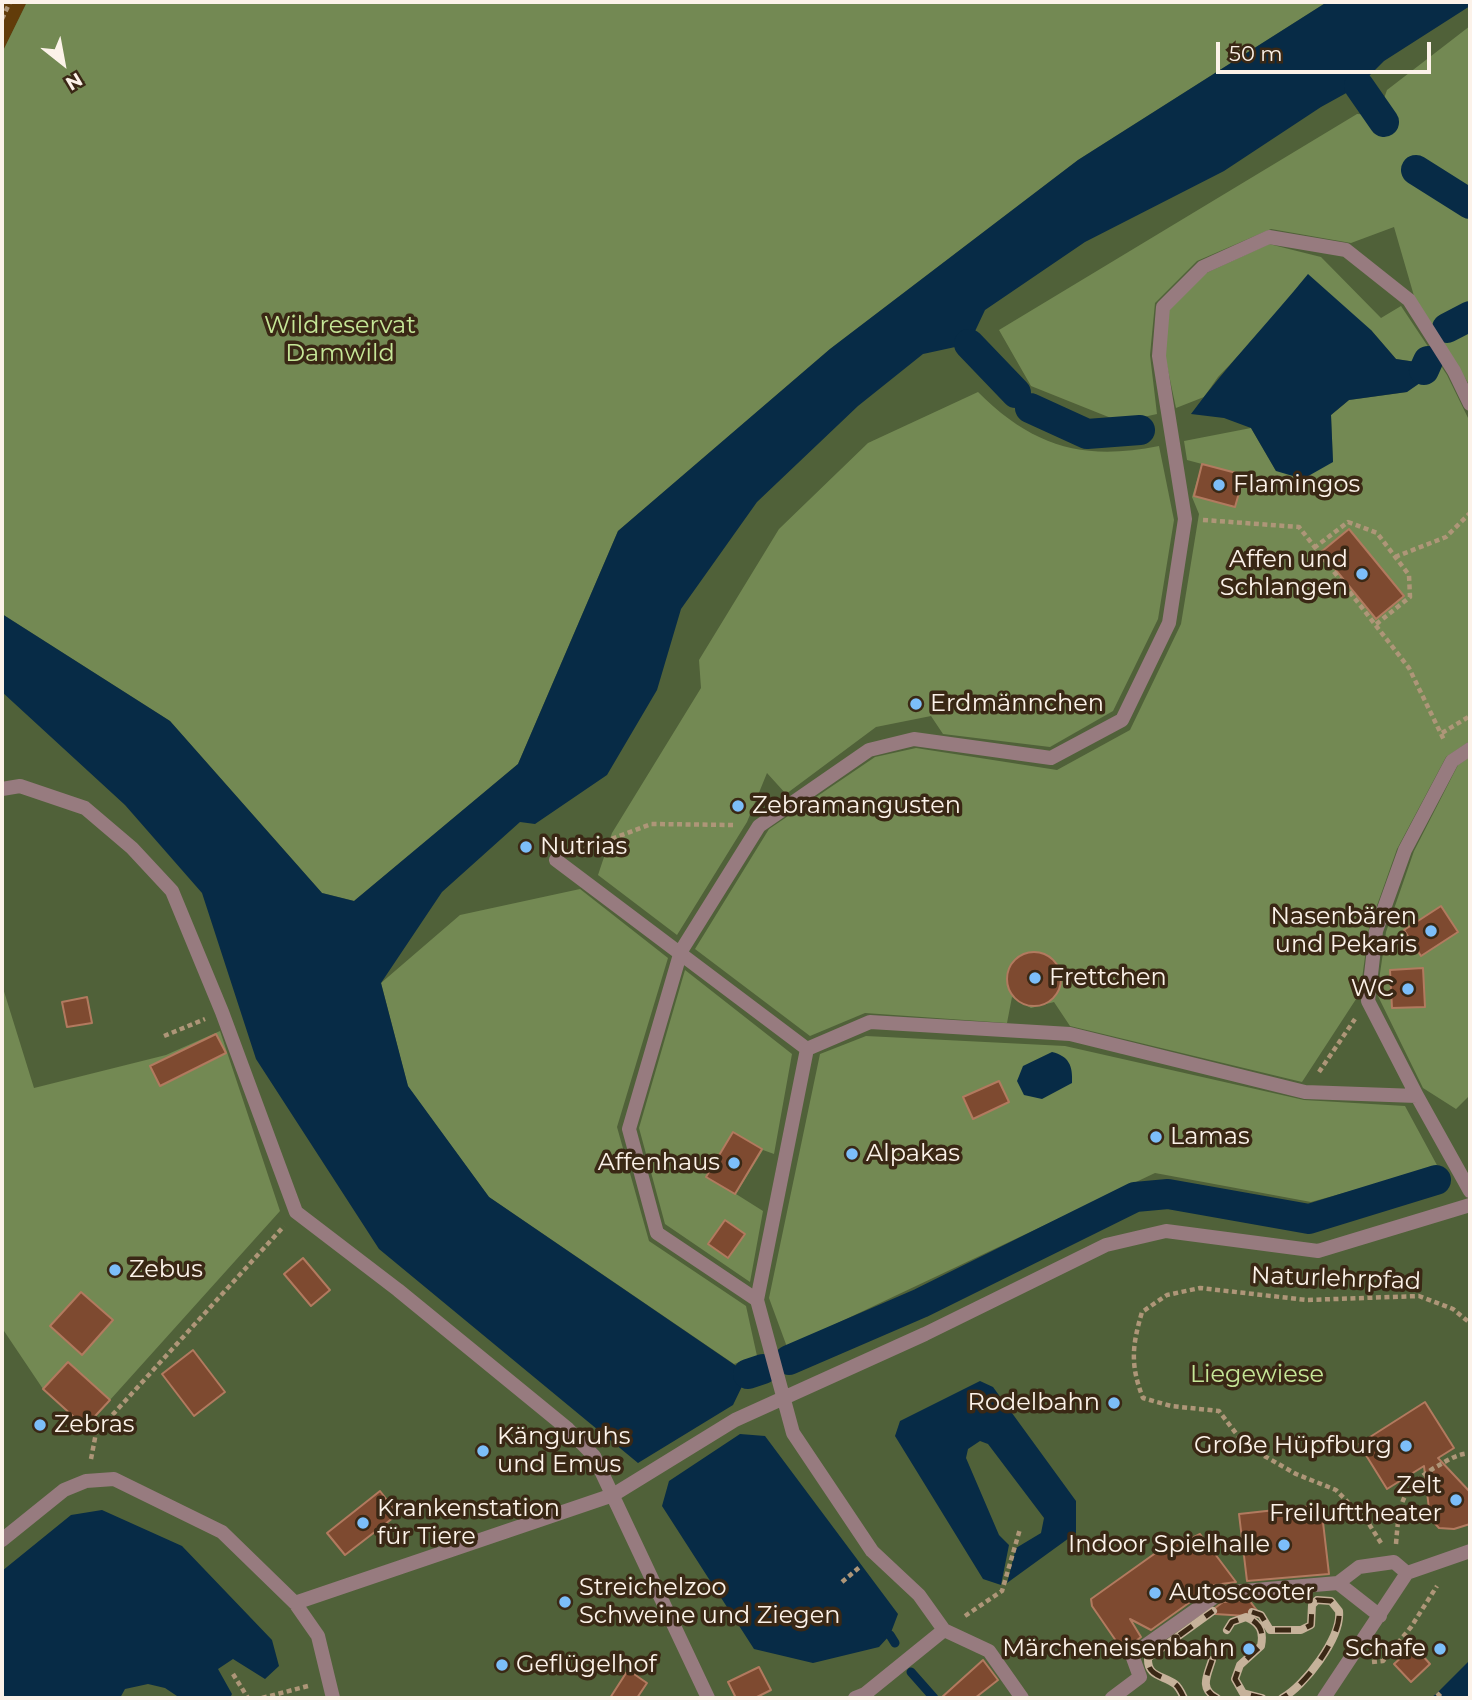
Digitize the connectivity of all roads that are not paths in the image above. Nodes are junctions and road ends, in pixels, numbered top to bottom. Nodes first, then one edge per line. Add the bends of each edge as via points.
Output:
1 (1470, 404) edge
2 (1470, 749) edge
3 (2, 789) edge
4 (556, 860) road end
5 (681, 951) junction
6 (807, 1049) junction
7 (1417, 1096) junction
8 (1470, 1191) edge
9 (1470, 1205) edge
10 (757, 1300) junction
11 (783, 1396) junction
12 (613, 1495) junction
13 (2, 1540) edge
14 (1470, 1551) edge
15 (1407, 1573) junction
16 (1338, 1583) junction
17 (295, 1603) junction
18 (1380, 1616) junction
19 (944, 1630) junction
20 (333, 1698) edge
21 (708, 1698) edge
22 (855, 1698) edge
23 (1022, 1698) edge
24 (1112, 1698) edge
25 (1324, 1698) edge

1 - 5 lane via 1409,300 1346,250 1269,237 1203,267 1163,307 1158,356 1185,519 1169,623 1122,720 1051,758 914,739 869,750 759,826
2 - 7 lane via 1452,761 1405,850 1376,932 1368,1001
3 - 12 lane via 20,786 85,808 132,848 172,891 296,1212 568,1429 594,1456
4 - 5 lane
5 - 6 lane
5 - 10 lane via 629,1129 657,1233
6 - 7 lane via 870,1021 1070,1034 1305,1091
6 - 10 lane
7 - 8 lane
9 - 11 lane via 1318,1251 1166,1231 1106,1245 925,1334
10 - 11 lane
11 - 12 lane
11 - 19 lane via 793,1433 872,1551 919,1595
12 - 17 lane
12 - 21 lane
13 - 17 lane via 64,1490 86,1481 114,1479 222,1532
14 - 15 lane
15 - 16 lane via 1394,1562 1359,1567
15 - 18 lane
16 - 18 lane
16 - 24 lane via 1220,1593 1132,1655 1140,1677
17 - 20 lane via 318,1636
18 - 25 lane
19 - 22 lane
19 - 23 lane via 989,1651

